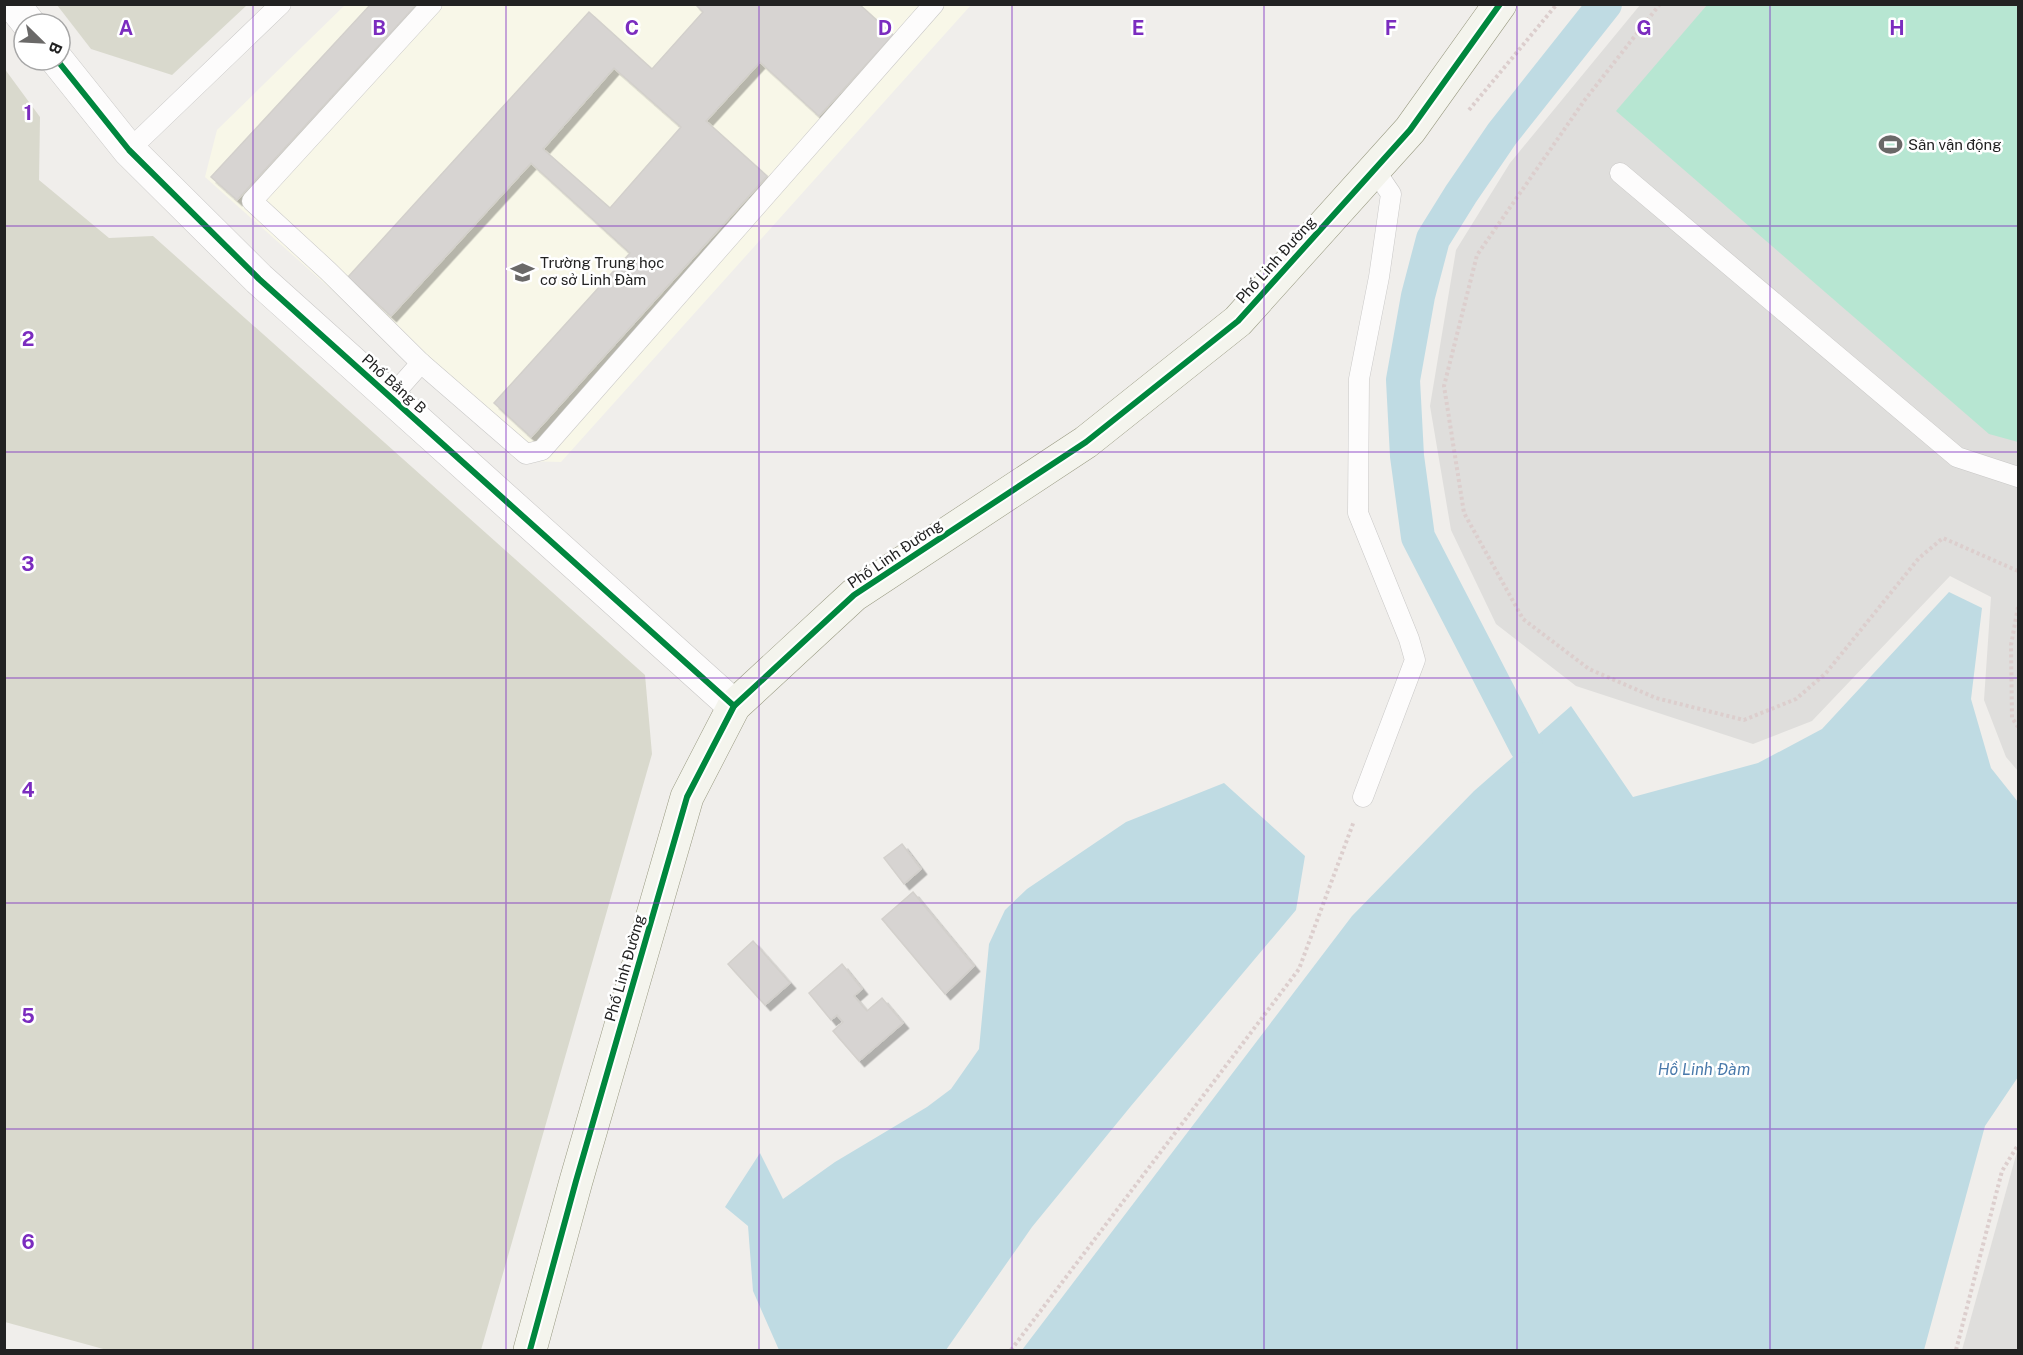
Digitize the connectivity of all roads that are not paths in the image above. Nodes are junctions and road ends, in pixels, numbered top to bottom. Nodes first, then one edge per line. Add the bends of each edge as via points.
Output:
1 (281, 4) edge
2 (432, 4) edge
3 (934, 4) edge
4 (1500, 4) edge
5 (67, 72) edge
6 (129, 150) junction
7 (1374, 169) junction
8 (1620, 173) dead end
9 (421, 363) junction
10 (391, 397) junction
11 (2019, 477) edge
12 (734, 706) junction
13 (1363, 797) road end
14 (530, 1350) edge

1 - 6 lane
2 - 9 lane via 252,201
3 - 9 lane via 542,450 526,454
4 - 7 street, Phố Linh Đường via 1410,129
5 - 6 street, Phố Bằng B
6 - 10 street, Phố Bằng B via 259,279
7 - 12 street, Phố Linh Đường via 1238,321 1086,442 854,595
7 - 13 lane via 1391,194 1359,379 1358,513 1415,660
8 - 11 lane via 1957,457
9 - 10 lane
10 - 12 street, Phố Bằng B
12 - 14 street, Phố Linh Đường via 687,796

